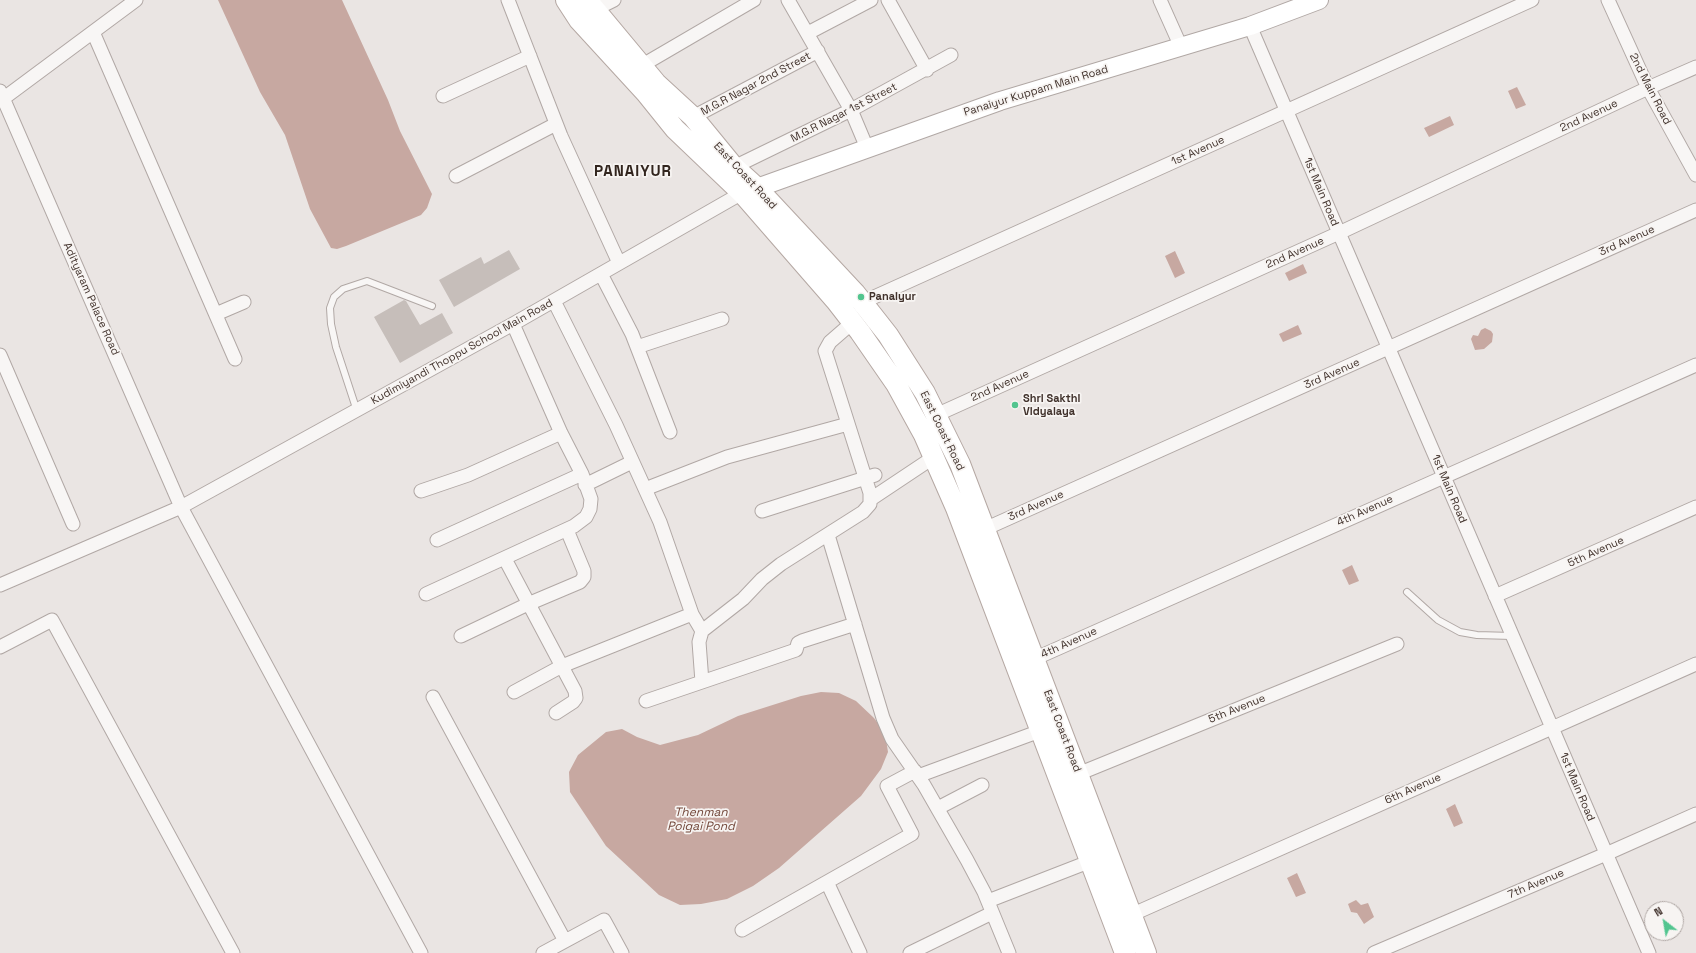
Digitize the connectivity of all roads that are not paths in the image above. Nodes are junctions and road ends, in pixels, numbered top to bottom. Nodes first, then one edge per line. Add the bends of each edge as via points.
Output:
1 (136, 0) edge
2 (508, 0) edge
3 (566, 0) edge
4 (614, 0) edge
5 (754, 0) edge
6 (788, 0) edge
7 (888, 0) edge
8 (1160, 0) edge
9 (1319, 0) edge
10 (1532, 0) edge
11 (1608, 0) edge
12 (867, 1) edge
13 (591, 5) edge
14 (1250, 26) junction
15 (93, 32) junction
16 (808, 33) junction
17 (1181, 47) junction
18 (818, 51) junction
19 (951, 55) dead end
20 (530, 56) junction
21 (641, 66) junction
22 (1696, 67) edge
23 (927, 70) junction
24 (1648, 88) junction
25 (443, 96) dead end
26 (1, 97) edge
27 (851, 110) junction
28 (1287, 111) junction
29 (693, 117) junction
30 (556, 124) junction
31 (867, 148) junction
32 (734, 167) junction
33 (1696, 175) edge
34 (456, 176) dead end
35 (749, 190) junction
36 (1696, 210) edge
37 (1339, 233) junction
38 (619, 263) junction
39 (601, 274) junction
40 (554, 301) junction
41 (244, 302) dead end
42 (863, 302) junction
43 (432, 306) dead end
44 (216, 314) junction
45 (722, 319) dead end
46 (853, 322) junction
47 (513, 324) junction
48 (637, 347) junction
49 (1389, 348) junction
50 (0, 355) edge
51 (235, 359) dead end
52 (1696, 364) edge
53 (357, 411) junction
54 (936, 414) junction
55 (848, 424) junction
56 (670, 432) dead end
57 (561, 433) junction
58 (934, 457) junction
59 (632, 462) junction
60 (1444, 476) junction
61 (870, 477) junction
62 (584, 480) junction
63 (645, 489) junction
64 (421, 491) dead end
65 (871, 499) junction
66 (181, 507) junction
67 (1696, 507) edge
68 (762, 511) dead end
69 (73, 524) dead end
70 (567, 530) junction
71 (976, 533) junction
72 (828, 535) junction
73 (437, 540) dead end
74 (505, 559) junction
75 (0, 585) edge
76 (1406, 592) dead end
77 (426, 594) dead end
78 (1495, 596) junction
79 (528, 604) junction
80 (692, 614) junction
81 (855, 624) junction
82 (702, 631) junction
83 (461, 636) dead end
84 (1512, 636) junction
85 (1397, 644) dead end
86 (0, 647) edge
87 (1034, 659) junction
88 (1696, 664) edge
89 (562, 666) junction
90 (702, 682) junction
91 (514, 692) dead end
92 (433, 697) dead end
93 (646, 701) dead end
94 (556, 713) dead end
95 (1552, 727) junction
96 (1040, 731) junction
97 (916, 774) junction
98 (1078, 774) junction
99 (982, 785) dead end
100 (938, 808) junction
101 (1696, 814) edge
102 (1606, 854) junction
103 (1091, 861) junction
104 (827, 882) junction
105 (1110, 886) junction
106 (990, 907) junction
107 (1131, 915) junction
108 (742, 930) dead end
109 (565, 941) junction
110 (233, 953) edge
111 (421, 953) edge
112 (543, 953) edge
113 (622, 953) edge
114 (860, 953) edge
115 (910, 953) edge
116 (1010, 953) edge
117 (1125, 953) edge
118 (1146, 953) edge
119 (1374, 953) edge
120 (1649, 953) edge

1 - 15 street
2 - 20 street
3 - 35 main road, East Coast Road via 579,20 646,93 675,129
4 - 13 street
5 - 21 street
6 - 16 street
7 - 23 street
8 - 17 street
9 - 14 street, Panaiyur Kuppam Main Road
10 - 28 street, 1st Avenue
11 - 24 street, 2nd Main Road
12 - 16 street
13 - 21 main road, East Coast Road
14 - 17 street, Panaiyur Kuppam Main Road
14 - 28 street, 1st Main Road
15 - 26 street
15 - 44 street
16 - 18 street
17 - 31 street, Panaiyur Kuppam Main Road via 1000,101
18 - 27 street
18 - 29 street, M.G.R Nagar 2nd Street
19 - 23 street, M.G.R Nagar 1st Street
20 - 25 street
20 - 30 street
21 - 29 main road, East Coast Road
22 - 24 street, 2nd Avenue
23 - 27 street, M.G.R Nagar 1st Street
24 - 33 street, 2nd Main Road
24 - 37 street, 2nd Avenue
26 - 66 street, Adityaram Palace Road
27 - 31 street
27 - 32 street, M.G.R Nagar 1st Street
28 - 37 street, 1st Main Road
28 - 42 street, 1st Avenue
29 - 32 main road, East Coast Road
30 - 34 street
30 - 38 street
31 - 35 street, Panaiyur Kuppam Main Road
32 - 35 main road, East Coast Road
35 - 38 street, Kudimiyandi Thoppu School Main Road
35 - 42 main road, East Coast Road
35 - 46 main road, East Coast Road
36 - 49 street, 3rd Avenue
37 - 49 street, 1st Main Road
37 - 54 street, 2nd Avenue
38 - 39 street, Kudimiyandi Thoppu School Main Road
39 - 40 street, Kudimiyandi Thoppu School Main Road
39 - 48 street
40 - 47 street, Kudimiyandi Thoppu School Main Road
40 - 59 street
41 - 44 street
42 - 54 main road, East Coast Road via 900,354
43 - 53 lane via 367,281 343,289 334,297 330,308 331,324
44 - 51 street
45 - 48 street
46 - 55 street via 830,342 825,351
46 - 58 main road, East Coast Road via 896,384
47 - 53 street, Kudimiyandi Thoppu School Main Road
47 - 57 street
48 - 56 street
49 - 60 street, 1st Main Road
49 - 71 street, 3rd Avenue
50 - 69 street
52 - 60 street, 4th Avenue
53 - 66 street, Kudimiyandi Thoppu School Main Road
54 - 71 main road, East Coast Road via 960,464
55 - 61 street
55 - 63 street via 722,458
57 - 62 street
57 - 64 street via 475,472
58 - 65 street
58 - 71 main road, East Coast Road
59 - 62 street
59 - 63 street
60 - 78 street, 1st Main Road
60 - 87 street, 4th Avenue
61 - 65 street
61 - 68 street
62 - 70 street via 591,499 590,509 586,517
62 - 73 street
63 - 80 street via 660,522
65 - 72 street via 863,512
66 - 75 street, Kudimiyandi Thoppu School Main Road
66 - 111 street, Adityaram Palace Road
67 - 78 street, 5th Avenue
70 - 74 street
70 - 79 street via 584,571 584,578 575,586
71 - 87 main road, East Coast Road
71 - 96 main road, East Coast Road
72 - 81 street
72 - 82 street via 781,564 743,599
74 - 77 street
74 - 79 street
76 - 84 lane via 1438,620 1460,632
78 - 84 street, 1st Main Road
79 - 83 street
79 - 89 street
80 - 82 street
80 - 89 street
81 - 90 street via 802,641 798,643 796,650
81 - 97 street via 882,718 892,739
82 - 90 street via 699,642
84 - 95 street, 1st Main Road
85 - 98 street, 5th Avenue
86 - 110 street via 52,620
87 - 98 main road, East Coast Road
88 - 95 street, 6th Avenue
89 - 91 street
89 - 94 street via 577,695 573,702
90 - 93 street
92 - 109 street
95 - 102 street, 1st Main Road
95 - 107 street, 6th Avenue
96 - 97 street
96 - 103 main road, East Coast Road
97 - 100 street
97 - 104 street via 887,786 912,834
98 - 105 main road, East Coast Road
99 - 100 street
100 - 106 street
101 - 102 street, 7th Avenue
102 - 119 street, 7th Avenue
102 - 120 street, 1st Main Road
103 - 105 main road, East Coast Road
103 - 106 street
104 - 108 street
104 - 114 street
105 - 107 main road, East Coast Road
105 - 117 main road, East Coast Road
106 - 115 street
106 - 116 street
107 - 118 main road, East Coast Road
109 - 112 street
109 - 113 street via 604,920

